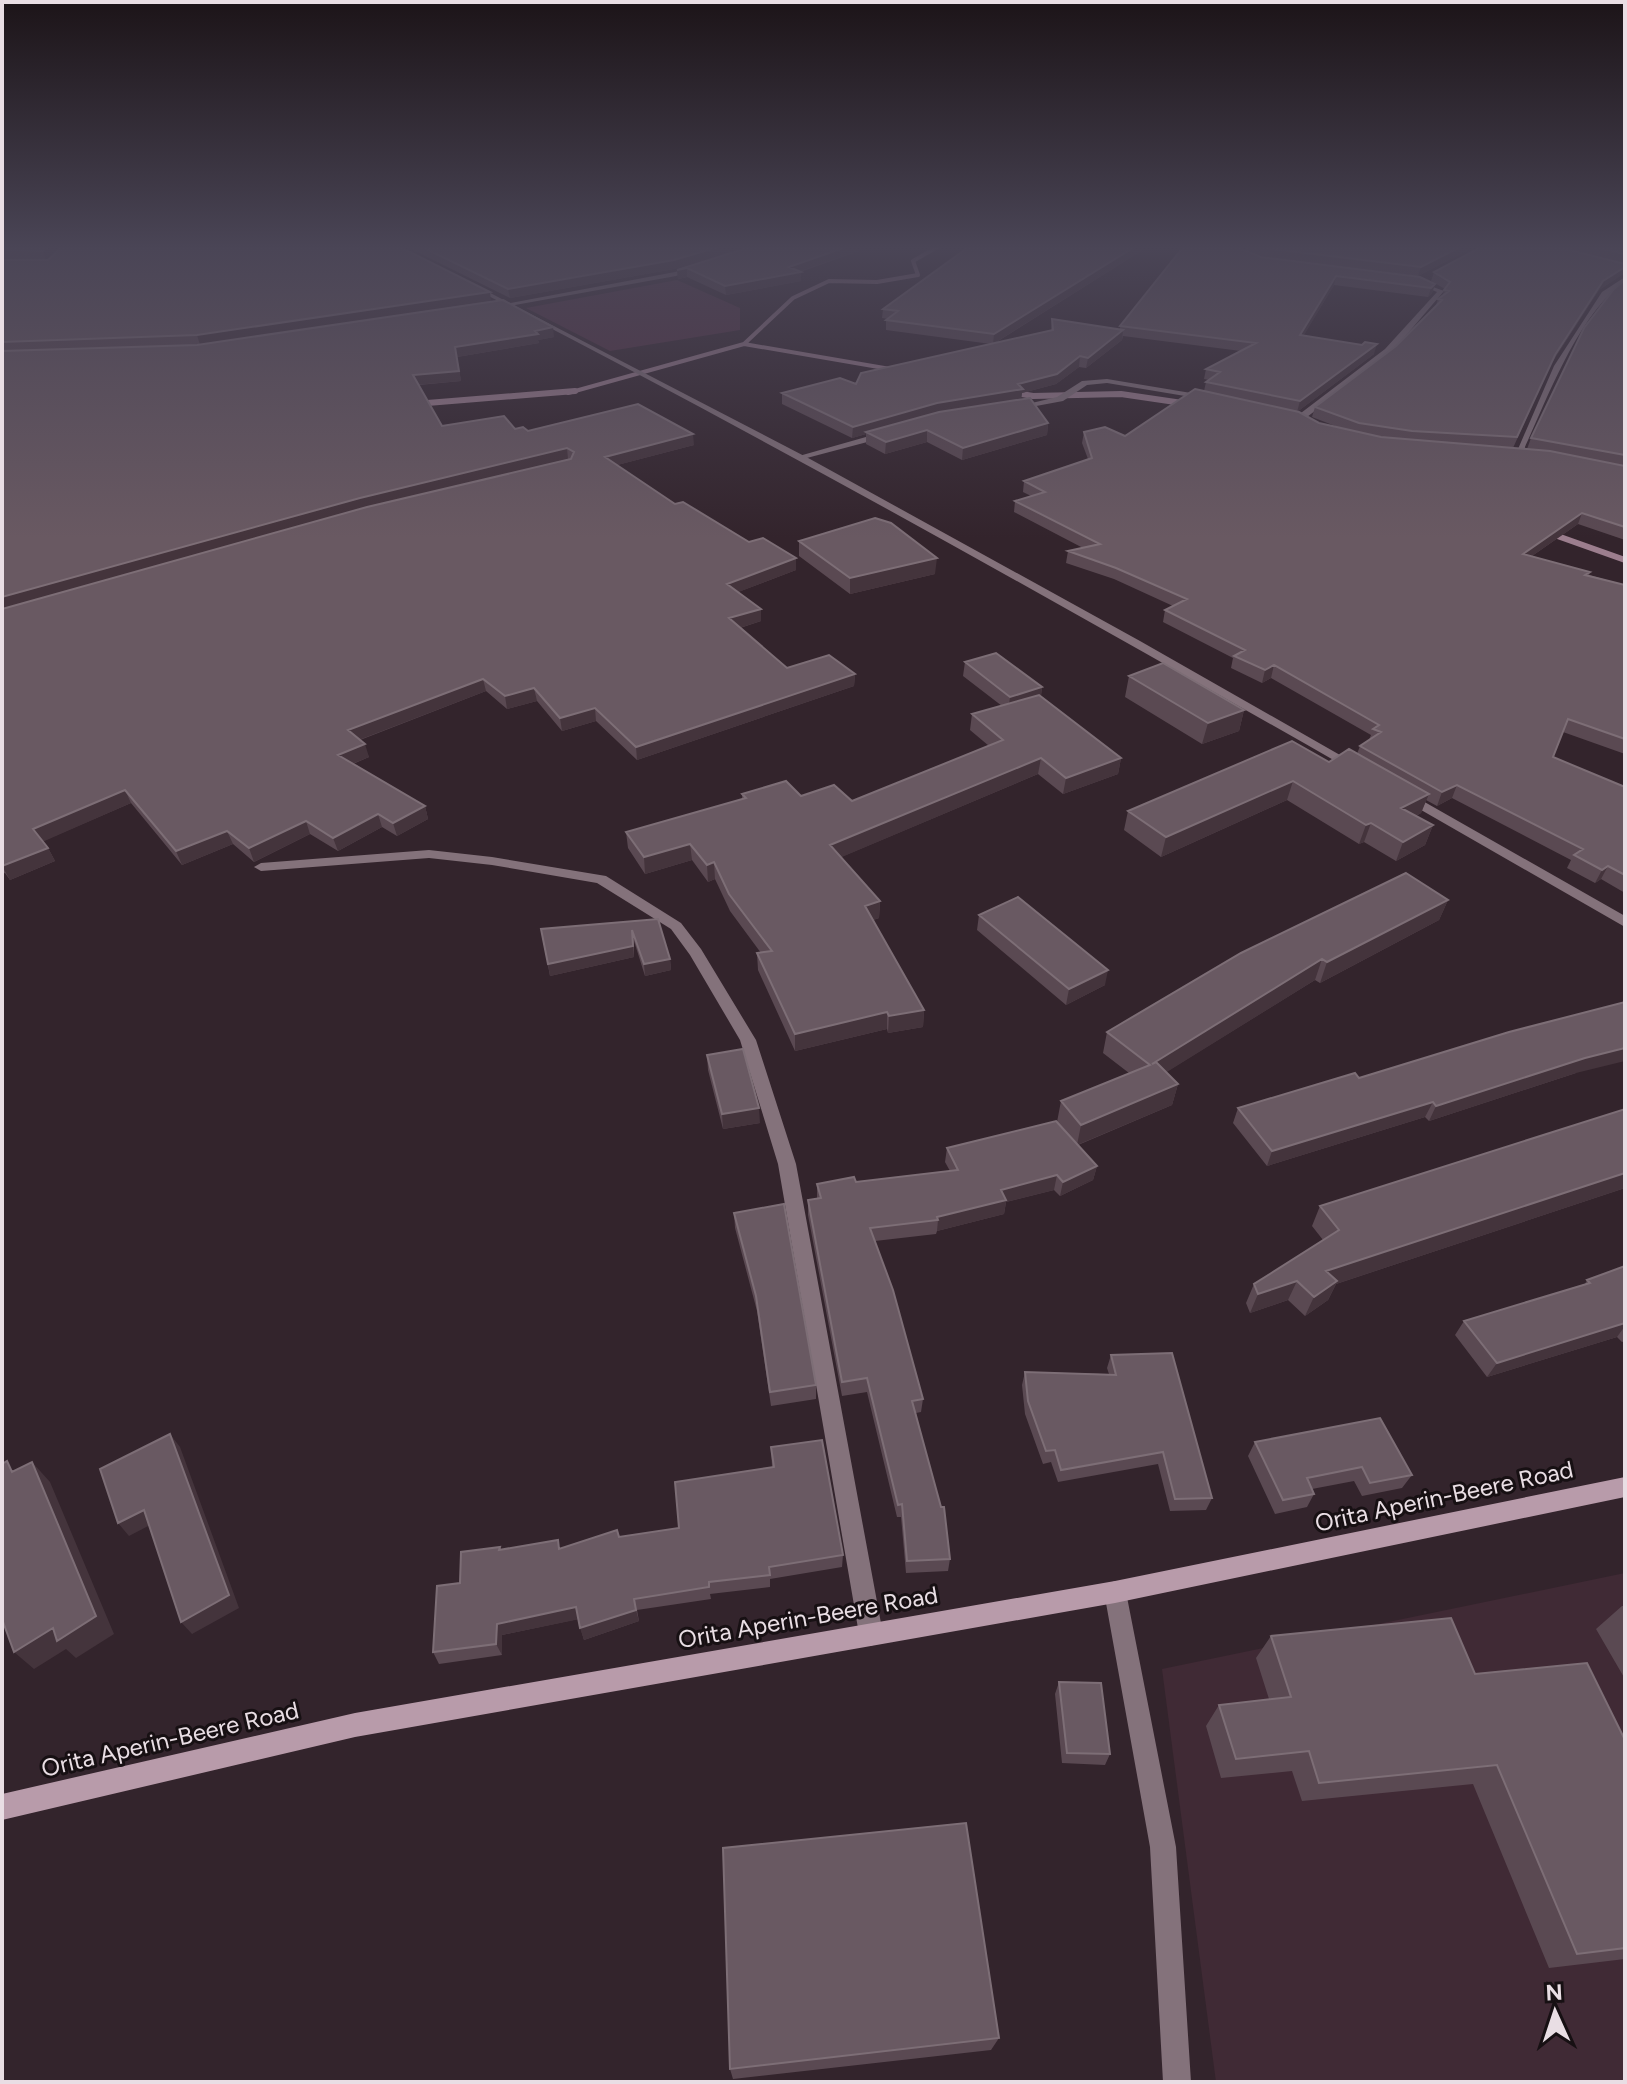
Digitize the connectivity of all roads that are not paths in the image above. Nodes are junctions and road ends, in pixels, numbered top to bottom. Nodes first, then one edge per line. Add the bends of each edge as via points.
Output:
1 (588, 343) edge
2 (1395, 343) edge
3 (1572, 343) edge
4 (1222, 401) edge
5 (998, 411) edge
6 (1284, 415) edge
7 (1300, 418) junction
8 (1309, 426) edge
9 (896, 431) edge
10 (1505, 453) edge
11 (1518, 454) junction
12 (1533, 454) edge
13 (803, 456) junction
14 (1362, 771) edge
15 (1388, 786) edge
16 (261, 867) dead end
17 (1625, 922) edge
18 (1625, 1487) edge
19 (1115, 1592) junction
20 (871, 1634) junction
21 (2, 1807) edge
22 (1177, 2082) edge

1 - 13 street
2 - 7 street
3 - 11 street
4 - 5 street via 1119,382 1085,383 1060,399
6 - 7 street
7 - 8 street
9 - 13 street
10 - 11 street
11 - 12 street
13 - 14 street
15 - 17 street
16 - 20 street via 429,854 492,861 601,879 676,926 748,1040 787,1164
18 - 19 main road, Orita Aperin-Beere Road
19 - 20 main road, Orita Aperin-Beere Road
19 - 22 street via 1163,1847
20 - 21 main road, Orita Aperin-Beere Road via 355,1725

